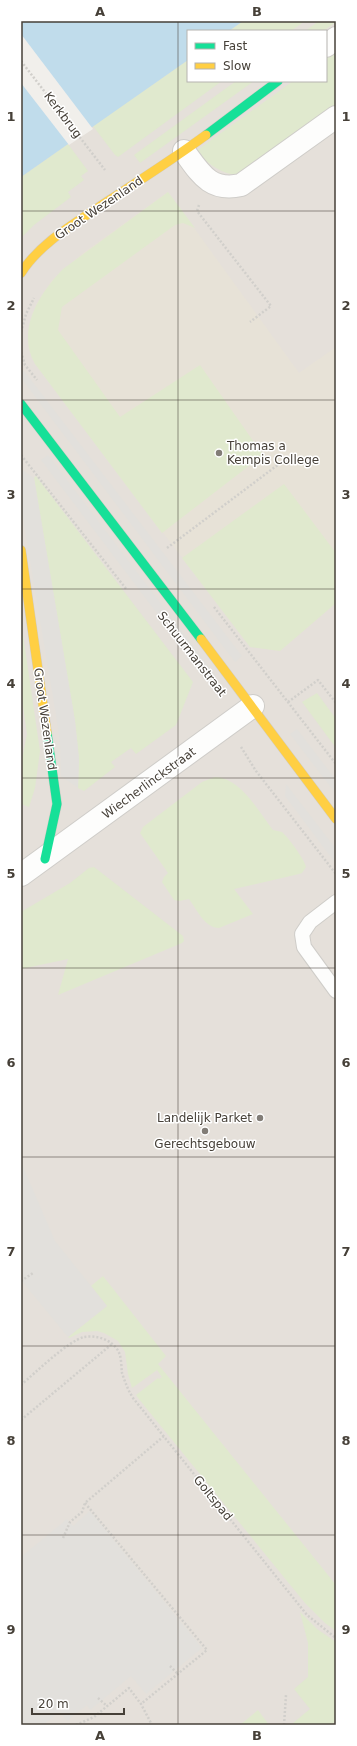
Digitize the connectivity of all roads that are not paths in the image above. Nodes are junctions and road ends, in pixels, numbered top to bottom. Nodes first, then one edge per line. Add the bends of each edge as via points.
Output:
1 (336, 38) edge
2 (327, 45) edge
3 (277, 82) edge
4 (336, 117) edge
5 (184, 151) junction
6 (21, 273) edge
7 (21, 404) edge
8 (21, 550) edge
9 (253, 706) junction
10 (336, 819) edge
11 (45, 859) junction
12 (21, 875) edge
13 (336, 902) edge
14 (336, 991) edge

1 - 2 street
3 - 5 street, Groot Wezenland
4 - 5 street via 241,185 231,187 208,182
5 - 6 street, Groot Wezenland via 64,230 26,265
7 - 9 street, Schuurmanstraat
8 - 11 street, Groot Wezenland via 56,804
9 - 10 street, Schuurmanstraat
9 - 11 street, Wiecherlinckstraat
11 - 12 street
13 - 14 lane via 310,922 302,934 304,947

